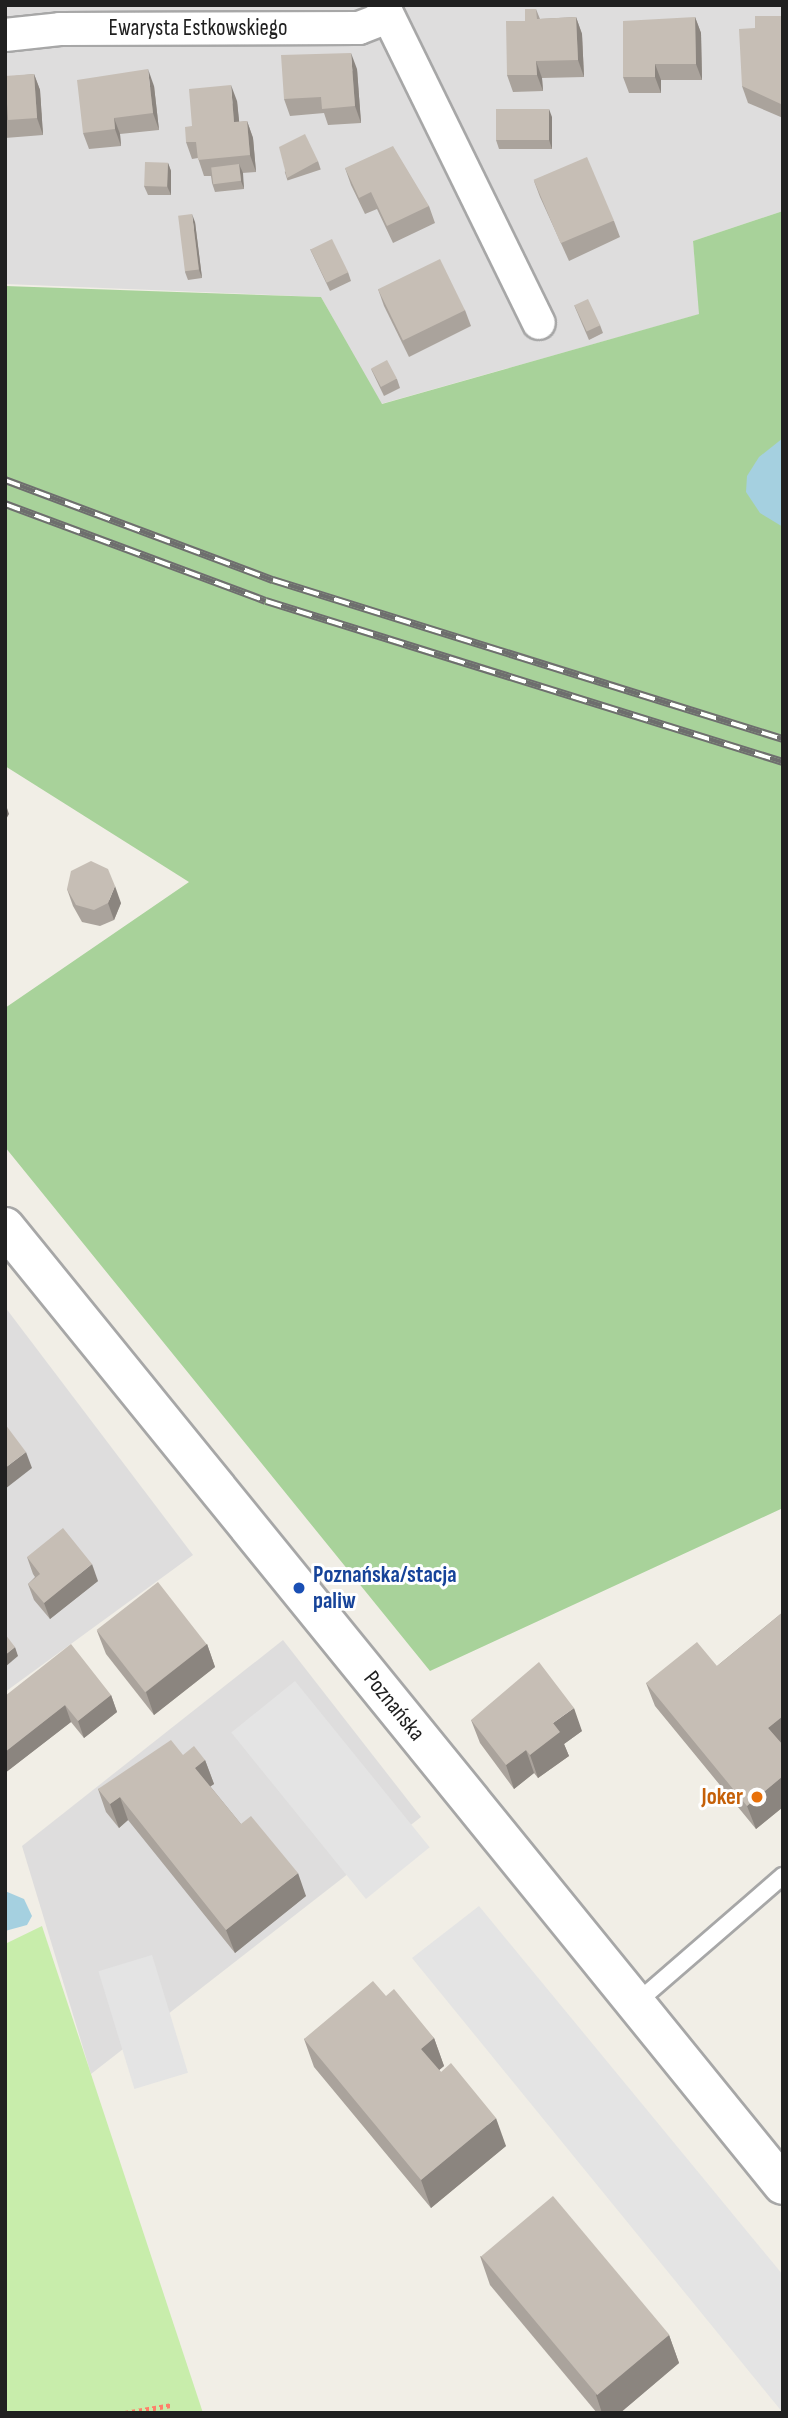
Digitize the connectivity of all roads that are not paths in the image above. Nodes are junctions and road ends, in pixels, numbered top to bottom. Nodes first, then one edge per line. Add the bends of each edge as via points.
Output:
1 (386, 11) edge
2 (5, 35) edge
3 (539, 323) dead end
4 (5, 1227) edge
5 (783, 1876) edge
6 (635, 2004) junction
7 (783, 2185) edge

1 - 2 street, Ewarysta Estkowskiego via 359,27 60,29
1 - 3 street, Ewarysta Estkowskiego
4 - 6 street, Poznańska
5 - 6 lane
6 - 7 street, Poznańska

